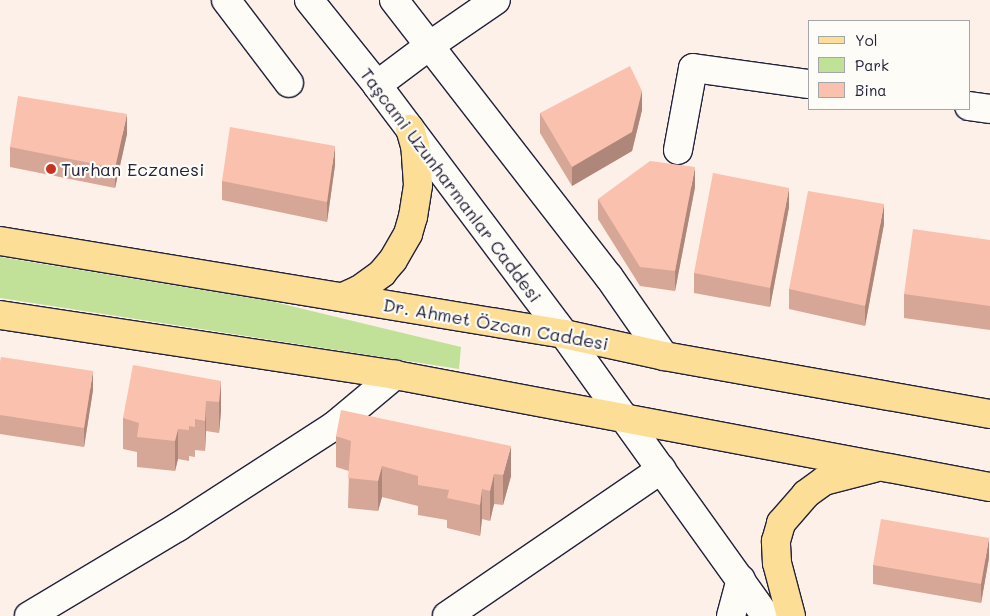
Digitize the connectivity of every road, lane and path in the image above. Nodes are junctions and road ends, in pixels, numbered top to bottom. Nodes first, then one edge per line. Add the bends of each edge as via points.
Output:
1 (226, 0) edge
2 (309, 0) edge
3 (394, 0) edge
4 (496, 0) edge
5 (429, 46) junction
6 (289, 83) dead end
7 (808, 84) edge
8 (377, 85) junction
9 (970, 106) edge
10 (990, 109) edge
11 (410, 129) junction
12 (678, 150) dead end
13 (0, 241) edge
14 (343, 297) junction
15 (0, 315) edge
16 (564, 334) junction
17 (664, 356) junction
18 (395, 375) junction
19 (990, 414) edge
20 (624, 417) junction
21 (884, 466) junction
22 (662, 469) junction
23 (990, 487) edge
24 (741, 580) junction
25 (29, 616) edge
26 (447, 616) edge
27 (731, 616) edge
28 (766, 616) edge
29 (791, 616) edge

1 - 6 street
2 - 8 street, Taşcami Uzunharmanlar Caddesi
3 - 5 street
4 - 5 street
5 - 8 street
5 - 17 street via 609,277
7 - 12 street via 693,68
8 - 11 street, Taşcami Uzunharmanlar Caddesi
9 - 10 street
11 - 14 main road via 415,146 418,186 408,234 382,273
11 - 16 street, Taşcami Uzunharmanlar Caddesi
13 - 14 main road, Dr. Ahmet Özcan Caddesi
14 - 16 main road, Dr. Ahmet Özcan Caddesi
15 - 18 main road
16 - 17 main road, Dr. Ahmet Özcan Caddesi
16 - 20 street, Taşcami Uzunharmanlar Caddesi
17 - 19 main road, Dr. Ahmet Özcan Caddesi
18 - 20 main road
18 - 25 street via 334,426 178,527
20 - 21 main road
20 - 22 street, Taşcami Uzunharmanlar Caddesi
21 - 23 main road
21 - 29 main road via 824,481 806,494 781,523 776,540 777,563
22 - 24 street, Taşcami Uzunharmanlar Caddesi
22 - 26 street
24 - 27 street
24 - 28 street, Taşcami Uzunharmanlar Caddesi

